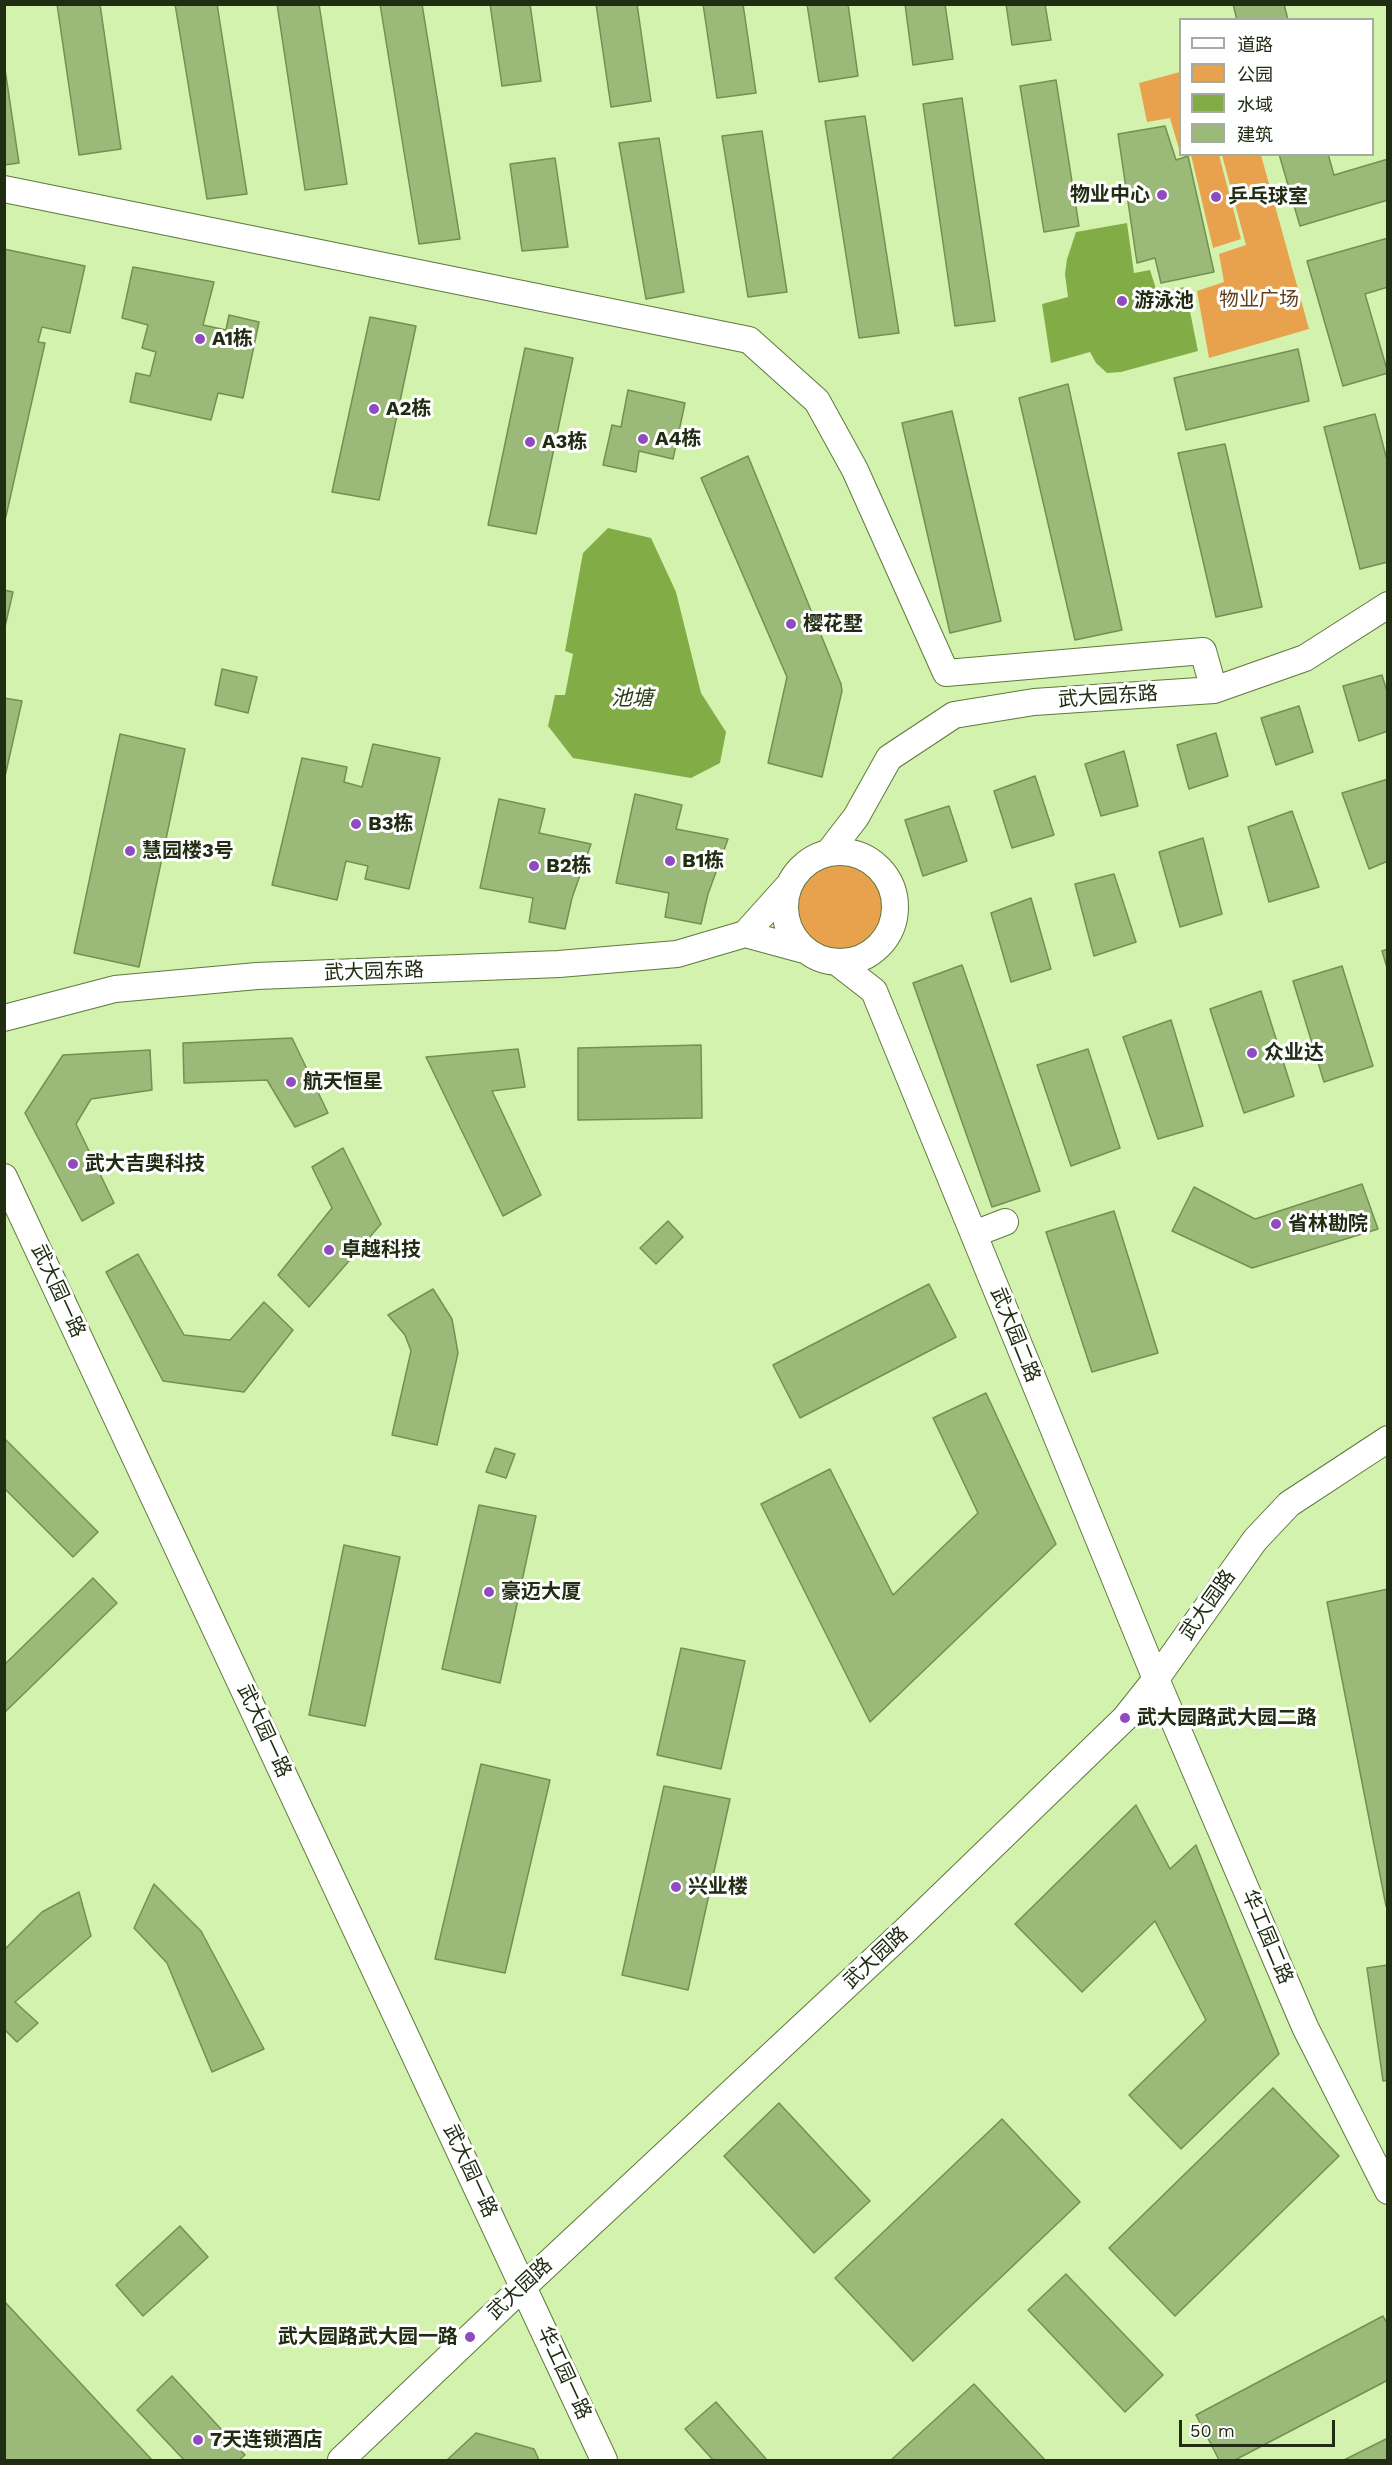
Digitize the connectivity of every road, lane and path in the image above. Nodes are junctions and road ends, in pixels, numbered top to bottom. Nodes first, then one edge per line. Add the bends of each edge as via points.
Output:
1 (4, 189) edge
2 (1388, 605) edge
3 (1214, 690) junction
4 (856, 817) junction
5 (829, 852) junction
6 (881, 868) junction
7 (789, 885) junction
8 (745, 934) junction
9 (886, 938) junction
10 (804, 950) junction
11 (838, 963) junction
12 (874, 991) junction
13 (4, 1018) edge
14 (4, 1177) edge
15 (1005, 1222) dead end
16 (974, 1234) junction
17 (1388, 1439) edge
18 (1156, 1679) junction
19 (1388, 2191) edge
20 (524, 2286) junction
21 (341, 2460) edge
22 (604, 2460) edge

1 - 3 street via 749,340 817,400 855,470 946,673 1203,651
2 - 3 street, 武大园东路 via 1305,658
3 - 4 street, 武大园东路 via 1034,702 954,715 889,758
4 - 5 street, 武大园东路
4 - 6 street
5 - 6 street via 866,857
5 - 7 street via 812,858
6 - 9 street via 891,884 895,902 894,921
7 - 8 street
7 - 10 street via 784,902 785,920
8 - 10 street
8 - 13 street, 武大园东路 via 677,954 559,964 257,976 115,988
9 - 11 street via 873,952
9 - 12 street
10 - 11 street
11 - 12 street
12 - 16 street, 武大园二路
14 - 20 street, 武大园一路
15 - 16 street
16 - 18 street, 武大园二路
17 - 18 street, 武大园路 via 1289,1504 1229,1575
18 - 19 street, 华工园二路 via 1305,2027
18 - 20 street, 武大园路 via 1125,1718 915,1921
20 - 21 street, 武大园路
20 - 22 street, 华工园一路

